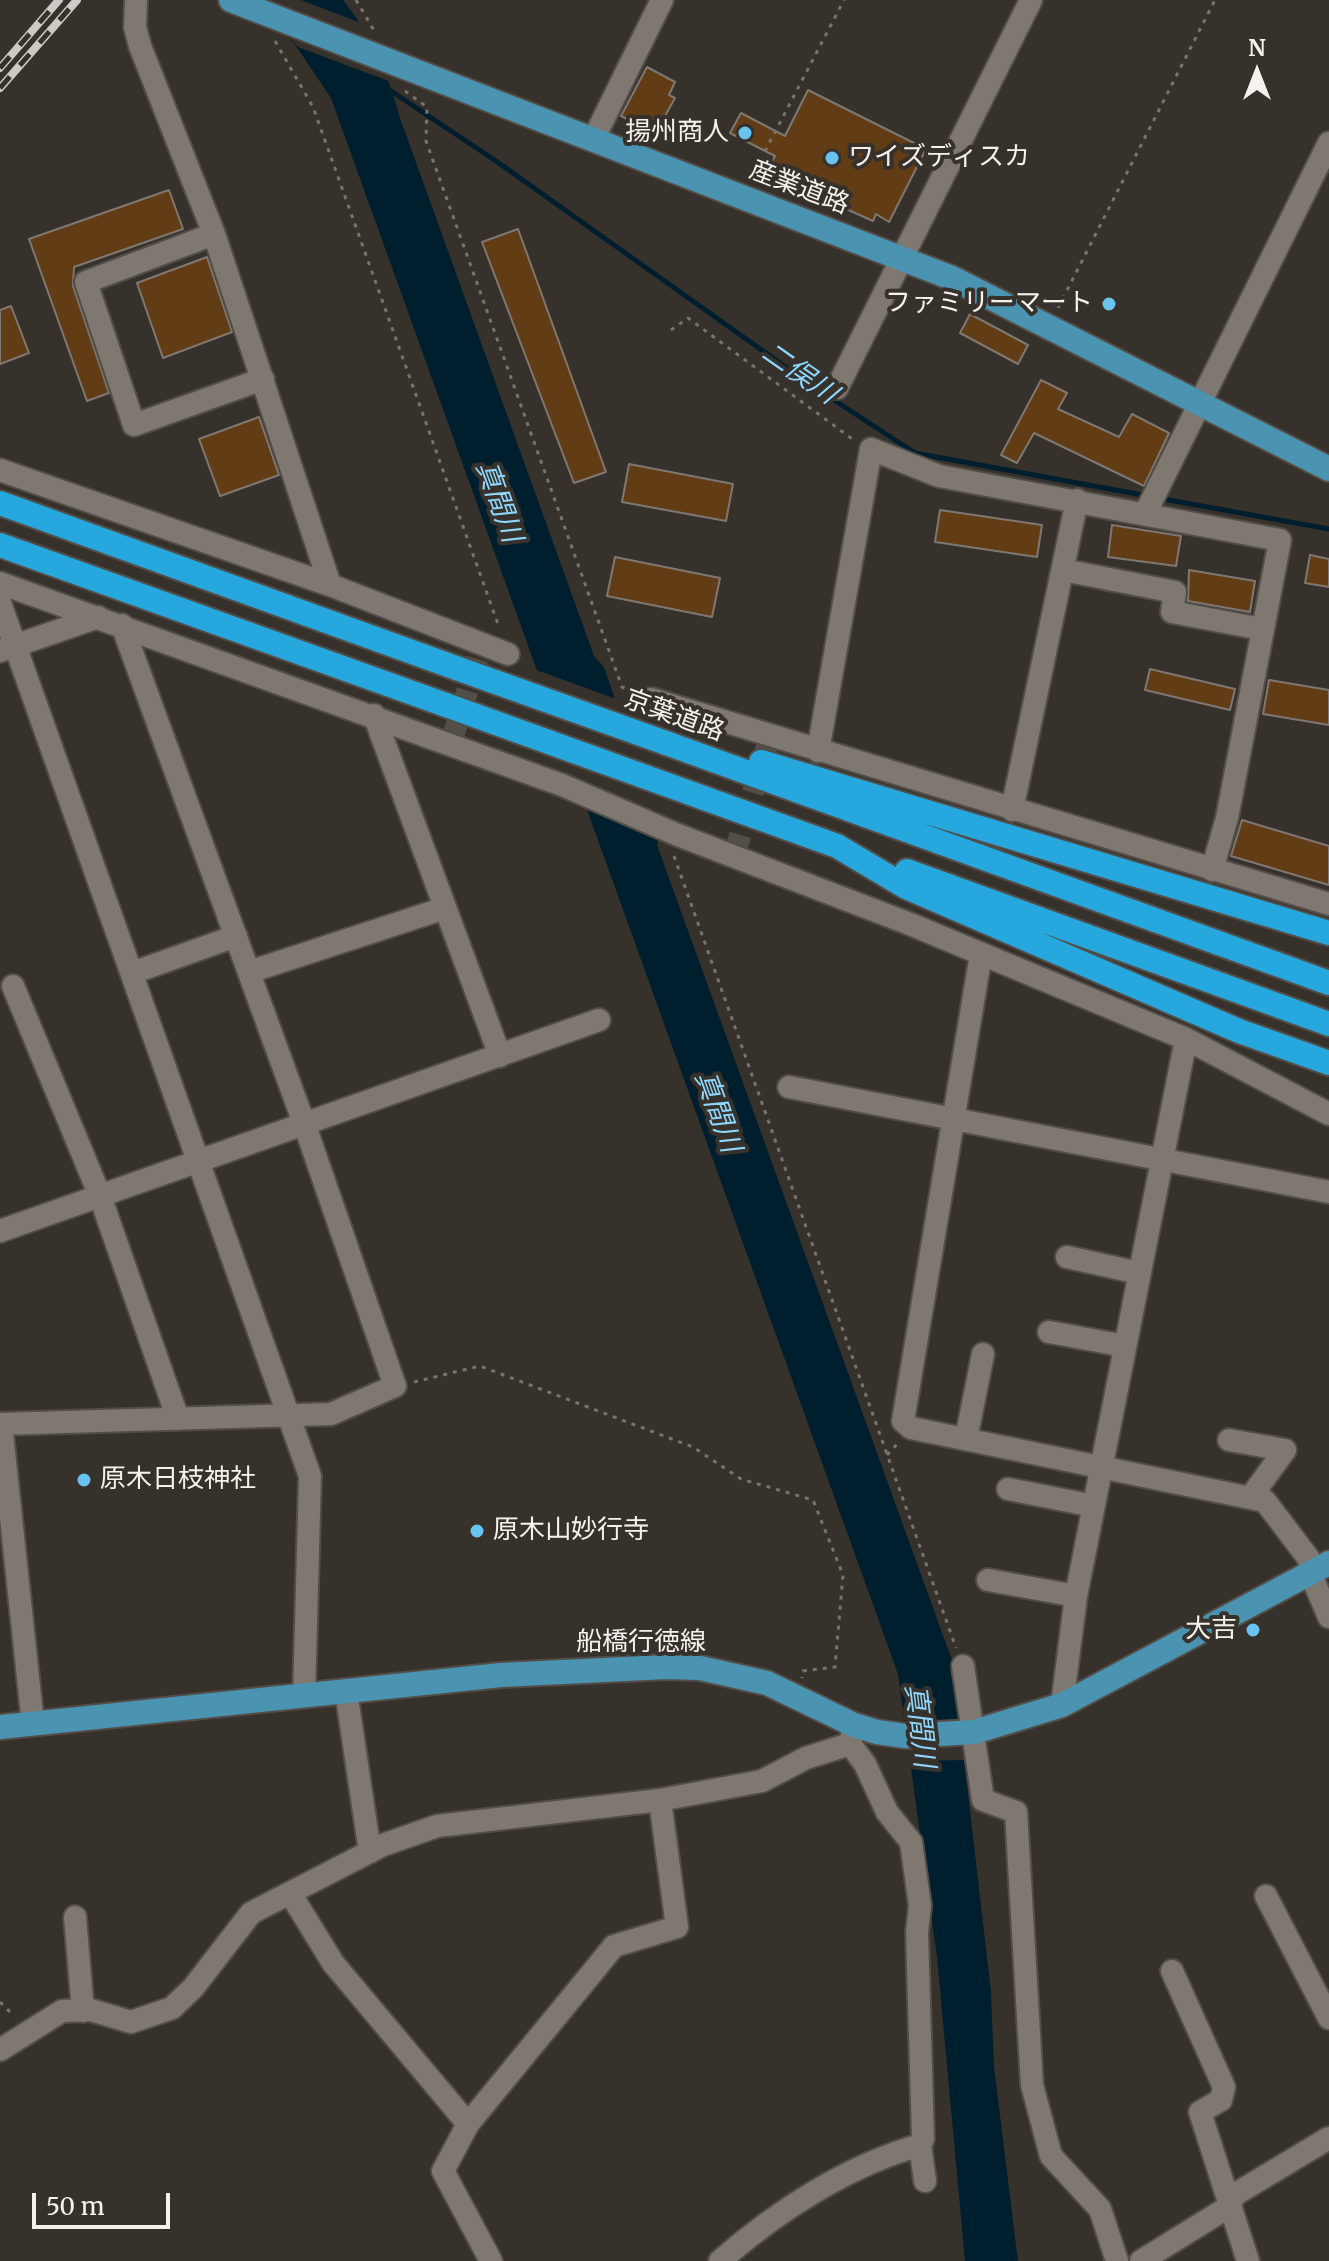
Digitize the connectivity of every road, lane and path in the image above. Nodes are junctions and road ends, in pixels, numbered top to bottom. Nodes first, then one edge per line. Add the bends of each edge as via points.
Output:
1 (136, 0) edge
2 (231, 0) edge
3 (356, 0) edge
4 (662, 0) edge
5 (844, 0) edge
6 (1031, 0) edge
7 (1215, 0) edge
8 (256, 7) edge
9 (391, 62) junction
10 (594, 138) junction
11 (1329, 143) edge
12 (742, 195) junction
13 (214, 234) junction
14 (901, 257) junction
15 (1049, 325) junction
16 (671, 330) dead end
17 (263, 379) junction
18 (837, 388) dead end
19 (1198, 403) junction
20 (871, 449) junction
21 (1329, 469) edge
22 (0, 470) edge
23 (1077, 500) junction
24 (0, 503) edge
25 (1145, 514) junction
26 (0, 545) edge
27 (1063, 570) junction
28 (0, 583) edge
29 (330, 585) junction
30 (0, 603) edge
31 (98, 617) junction
32 (122, 625) junction
33 (1262, 629) junction
34 (8, 649) edge
35 (508, 654) joint
36 (651, 699) joint
37 (374, 715) junction
38 (666, 743) junction
39 (818, 751) junction
40 (1012, 810) junction
41 (679, 836) junction
42 (837, 846) junction
43 (1103, 864) junction
44 (1212, 870) junction
45 (1329, 904) edge
46 (445, 908) junction
47 (1329, 933) edge
48 (236, 936) junction
49 (1329, 947) edge
50 (981, 954) junction
51 (249, 972) junction
52 (132, 973) junction
53 (1329, 983) edge
54 (13, 986) dead end
55 (599, 1020) dead end
56 (1329, 1024) edge
57 (1239, 1031) junction
58 (1186, 1039) junction
59 (500, 1056) junction
60 (1329, 1063) edge
61 (1329, 1081) edge
62 (789, 1087) dead end
63 (1329, 1114) edge
64 (954, 1118) junction
65 (305, 1126) junction
66 (1162, 1159) junction
67 (199, 1162) junction
68 (1329, 1192) edge
69 (100, 1196) junction
70 (0, 1231) edge
71 (1067, 1257) dead end
72 (1139, 1273) junction
73 (1049, 1332) dead end
74 (1125, 1346) junction
75 (983, 1354) dead end
76 (395, 1386) junction
77 (289, 1417) junction
78 (178, 1419) junction
79 (0, 1424) edge
80 (966, 1439) junction
81 (1229, 1440) dead end
82 (1101, 1469) junction
83 (1008, 1489) dead end
84 (1250, 1498) junction
85 (1094, 1506) junction
86 (1320, 1569) edge
87 (988, 1580) dead end
88 (1076, 1596) junction
89 (1329, 1617) edge
90 (963, 1666) joint
91 (346, 1691) junction
92 (304, 1696) junction
93 (797, 1696) junction
94 (1062, 1705) junction
95 (33, 1724) junction
96 (0, 1727) edge
97 (971, 1732) junction
98 (852, 1735) junction
99 (660, 1800) junction
100 (370, 1852) junction
101 (290, 1893) junction
102 (1266, 1896) dead end
103 (75, 1917) dead end
104 (1172, 1971) dead end
105 (83, 2011) junction
106 (1329, 2018) edge
107 (0, 2050) edge
108 (468, 2124) junction
109 (1329, 2138) edge
110 (920, 2145) junction
111 (925, 2181) dead end
112 (1230, 2206) junction
113 (491, 2261) edge
114 (720, 2261) edge
115 (1117, 2261) edge
116 (1141, 2261) edge
117 (1248, 2261) edge

1 - 13 street via 140,46
2 - 8 main road, 産業道路
3 - 9 path
4 - 10 street
5 - 12 path
6 - 14 street
7 - 15 path
8 - 9 main road, 産業道路
8 - 35 path via 313,107
9 - 10 main road, 産業道路
9 - 36 path via 399,86 427,107 426,141 622,687
10 - 12 main road, 産業道路
11 - 19 street
12 - 14 main road, 産業道路
13 - 17 street
13 - 17 street via 86,282 129,411 134,425
14 - 15 main road, 産業道路
14 - 18 street
15 - 19 main road, 産業道路
16 - 20 path via 688,318
17 - 29 street
19 - 21 main road, 産業道路
19 - 25 street
20 - 23 street via 939,476
20 - 39 street
22 - 29 street
23 - 25 street
23 - 27 street
24 - 38 highway, 京葉道路, bridge
25 - 33 street via 1280,540
26 - 42 highway, bridge
27 - 33 street via 1175,592 1172,612
27 - 40 street
28 - 31 street
29 - 35 street
30 - 34 street
31 - 32 street
31 - 34 street
32 - 37 street
32 - 48 street
33 - 44 street via 1227,818
34 - 52 street
36 - 39 street
37 - 41 street via 562,785
37 - 46 street
38 - 43 highway via 768,763
38 - 53 highway, 京葉道路
39 - 40 street
40 - 44 street
41 - 50 street
41 - 90 path via 674,854
42 - 56 highway
42 - 57 highway via 906,887
43 - 47 highway
43 - 49 highway
44 - 45 street
46 - 51 street
46 - 59 street
48 - 51 street
48 - 52 street
50 - 58 street
50 - 64 street
51 - 65 street
52 - 67 street
54 - 69 street
55 - 59 street
57 - 60 highway
57 - 61 highway
58 - 63 street
58 - 66 street
59 - 65 street
62 - 64 street
64 - 66 street
64 - 80 street via 903,1421 911,1428
65 - 67 street
65 - 76 street
66 - 68 street
66 - 72 street
67 - 69 street
67 - 77 street
69 - 70 street
69 - 78 street
71 - 72 street
72 - 74 street
73 - 74 street
74 - 82 street
75 - 80 street
76 - 77 street via 331,1414
76 - 93 path via 480,1366 693,1447 741,1479 813,1500 843,1575 835,1667 803,1671
77 - 78 street
77 - 92 street via 310,1476
78 - 79 street
79 - 95 street
80 - 82 street
81 - 84 street via 1285,1450
82 - 84 street
82 - 85 street
83 - 85 street
84 - 86 street via 1272,1508
85 - 88 street
86 - 89 street
86 - 94 main road, 船橋行徳線
87 - 88 street
88 - 94 street
90 - 97 street
91 - 92 main road, 船橋行徳線
91 - 93 main road, 船橋行徳線 via 573,1670 689,1667 731,1673
91 - 100 street
92 - 95 main road, 船橋行徳線
93 - 98 main road, 船橋行徳線
94 - 97 main road, 船橋行徳線
95 - 96 main road, 船橋行徳線
97 - 98 main road, 船橋行徳線
97 - 115 street via 983,1800 1016,1812 1032,2085 1051,2156 1100,2209
98 - 99 street via 762,1781
98 - 110 street via 887,1812 911,1842 920,1906
99 - 100 street via 437,1826
99 - 108 street via 677,1927 614,1946
100 - 101 street
101 - 105 street via 251,1913 172,2008 131,2022
101 - 108 street via 333,1963
102 - 106 street
103 - 105 street
104 - 112 street via 1224,2087 1221,2100 1200,2112
105 - 107 street via 62,2011
108 - 113 street via 443,2171
109 - 112 street via 1234,2195
110 - 111 street
110 - 114 street via 879,2157 838,2178
112 - 116 street
112 - 117 street

